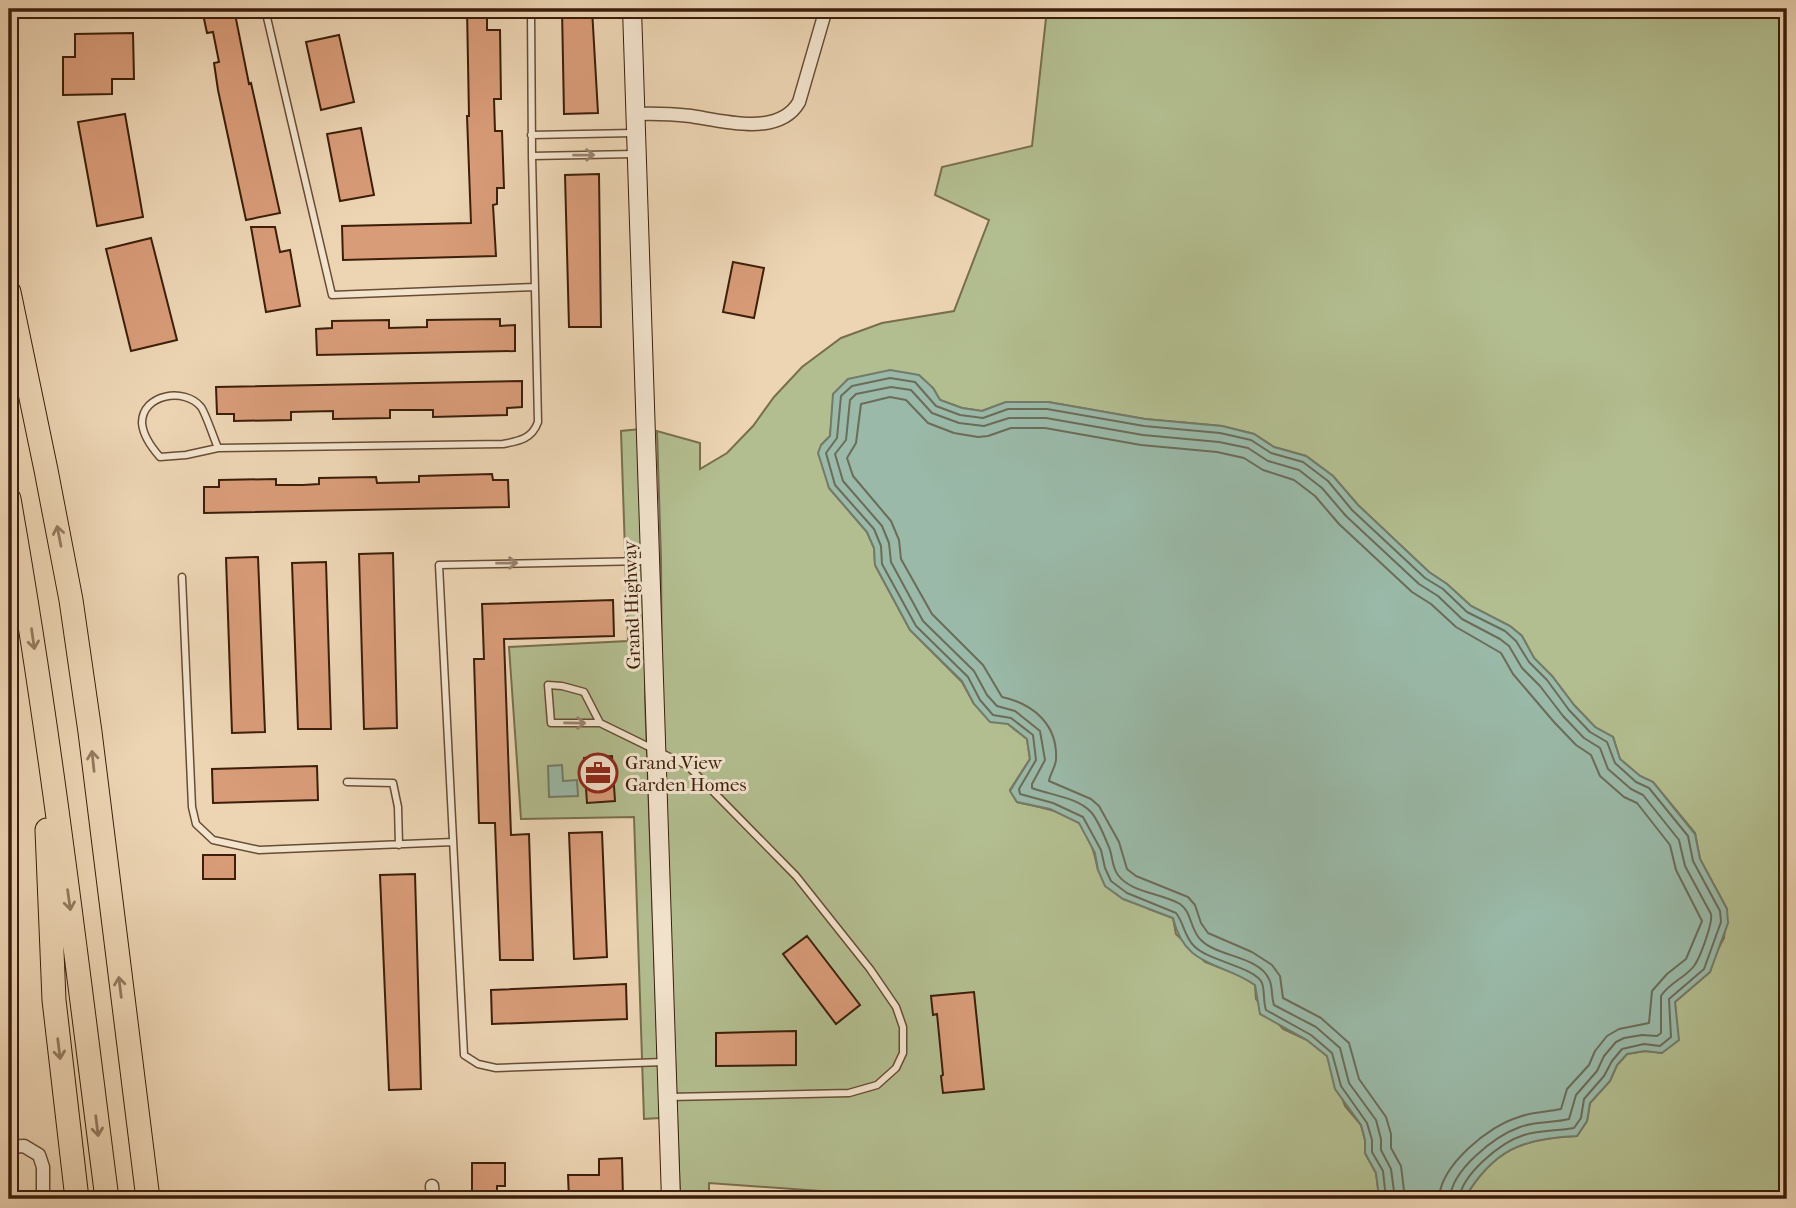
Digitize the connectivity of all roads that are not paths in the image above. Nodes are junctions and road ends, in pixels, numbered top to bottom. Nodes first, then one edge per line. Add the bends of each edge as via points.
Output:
1 (265, 9) edge
2 (531, 9) edge
3 (632, 9) edge
4 (826, 9) edge
5 (636, 114) junction
6 (636, 133) junction
7 (531, 135) junction
8 (637, 154) junction
9 (532, 156) junction
10 (535, 287) junction
11 (9, 292) edge
12 (218, 448) junction
13 (9, 499) edge
14 (650, 561) junction
15 (182, 577) dead end
16 (600, 723) junction
17 (46, 736) junction
18 (657, 752) junction
19 (346, 782) dead end
20 (453, 842) junction
21 (399, 845) junction
22 (129, 1055) junction
23 (667, 1062) junction
24 (668, 1097) junction
25 (9, 1147) edge
26 (43, 1199) edge
27 (77, 1199) edge
28 (107, 1199) edge
29 (148, 1199) edge
30 (162, 1199) edge
31 (671, 1199) edge

1 - 10 lane via 332,295
2 - 7 lane
3 - 5 street, Grand Highway
4 - 5 street via 799,102 788,116 729,124 692,116
5 - 6 street, Grand Highway
6 - 7 lane
6 - 8 street, Grand Highway
7 - 9 lane
9 -> 8 lane
8 - 14 street, Grand Highway
9 - 10 lane
10 - 12 lane via 538,422 524,440
22 -> 11 highway via 71,600
12 - 12 lane via 160,457 149,444 142,423 147,407 161,397 181,395 201,407
13 -> 17 highway
14 - 18 street, Grand Highway
20 -> 14 lane via 439,565
15 - 21 lane via 192,807 197,824 213,840 259,850
16 -> 16 lane via 584,692 548,685 551,723
16 - 18 lane
17 -> 27 highway via 54,1000
17 -> 28 highway
18 - 23 street, Grand Highway
18 - 24 lane via 688,766 796,876 883,988 903,1027 903,1054 896,1068 877,1085 849,1093
19 - 21 lane via 393,783
20 - 21 lane
20 - 23 lane via 464,1055 496,1068
22 - 29 highway
22 - 30 highway
23 - 24 street, Grand Highway
24 - 31 street, Grand Highway
25 - 26 street via 24,1146 39,1155

